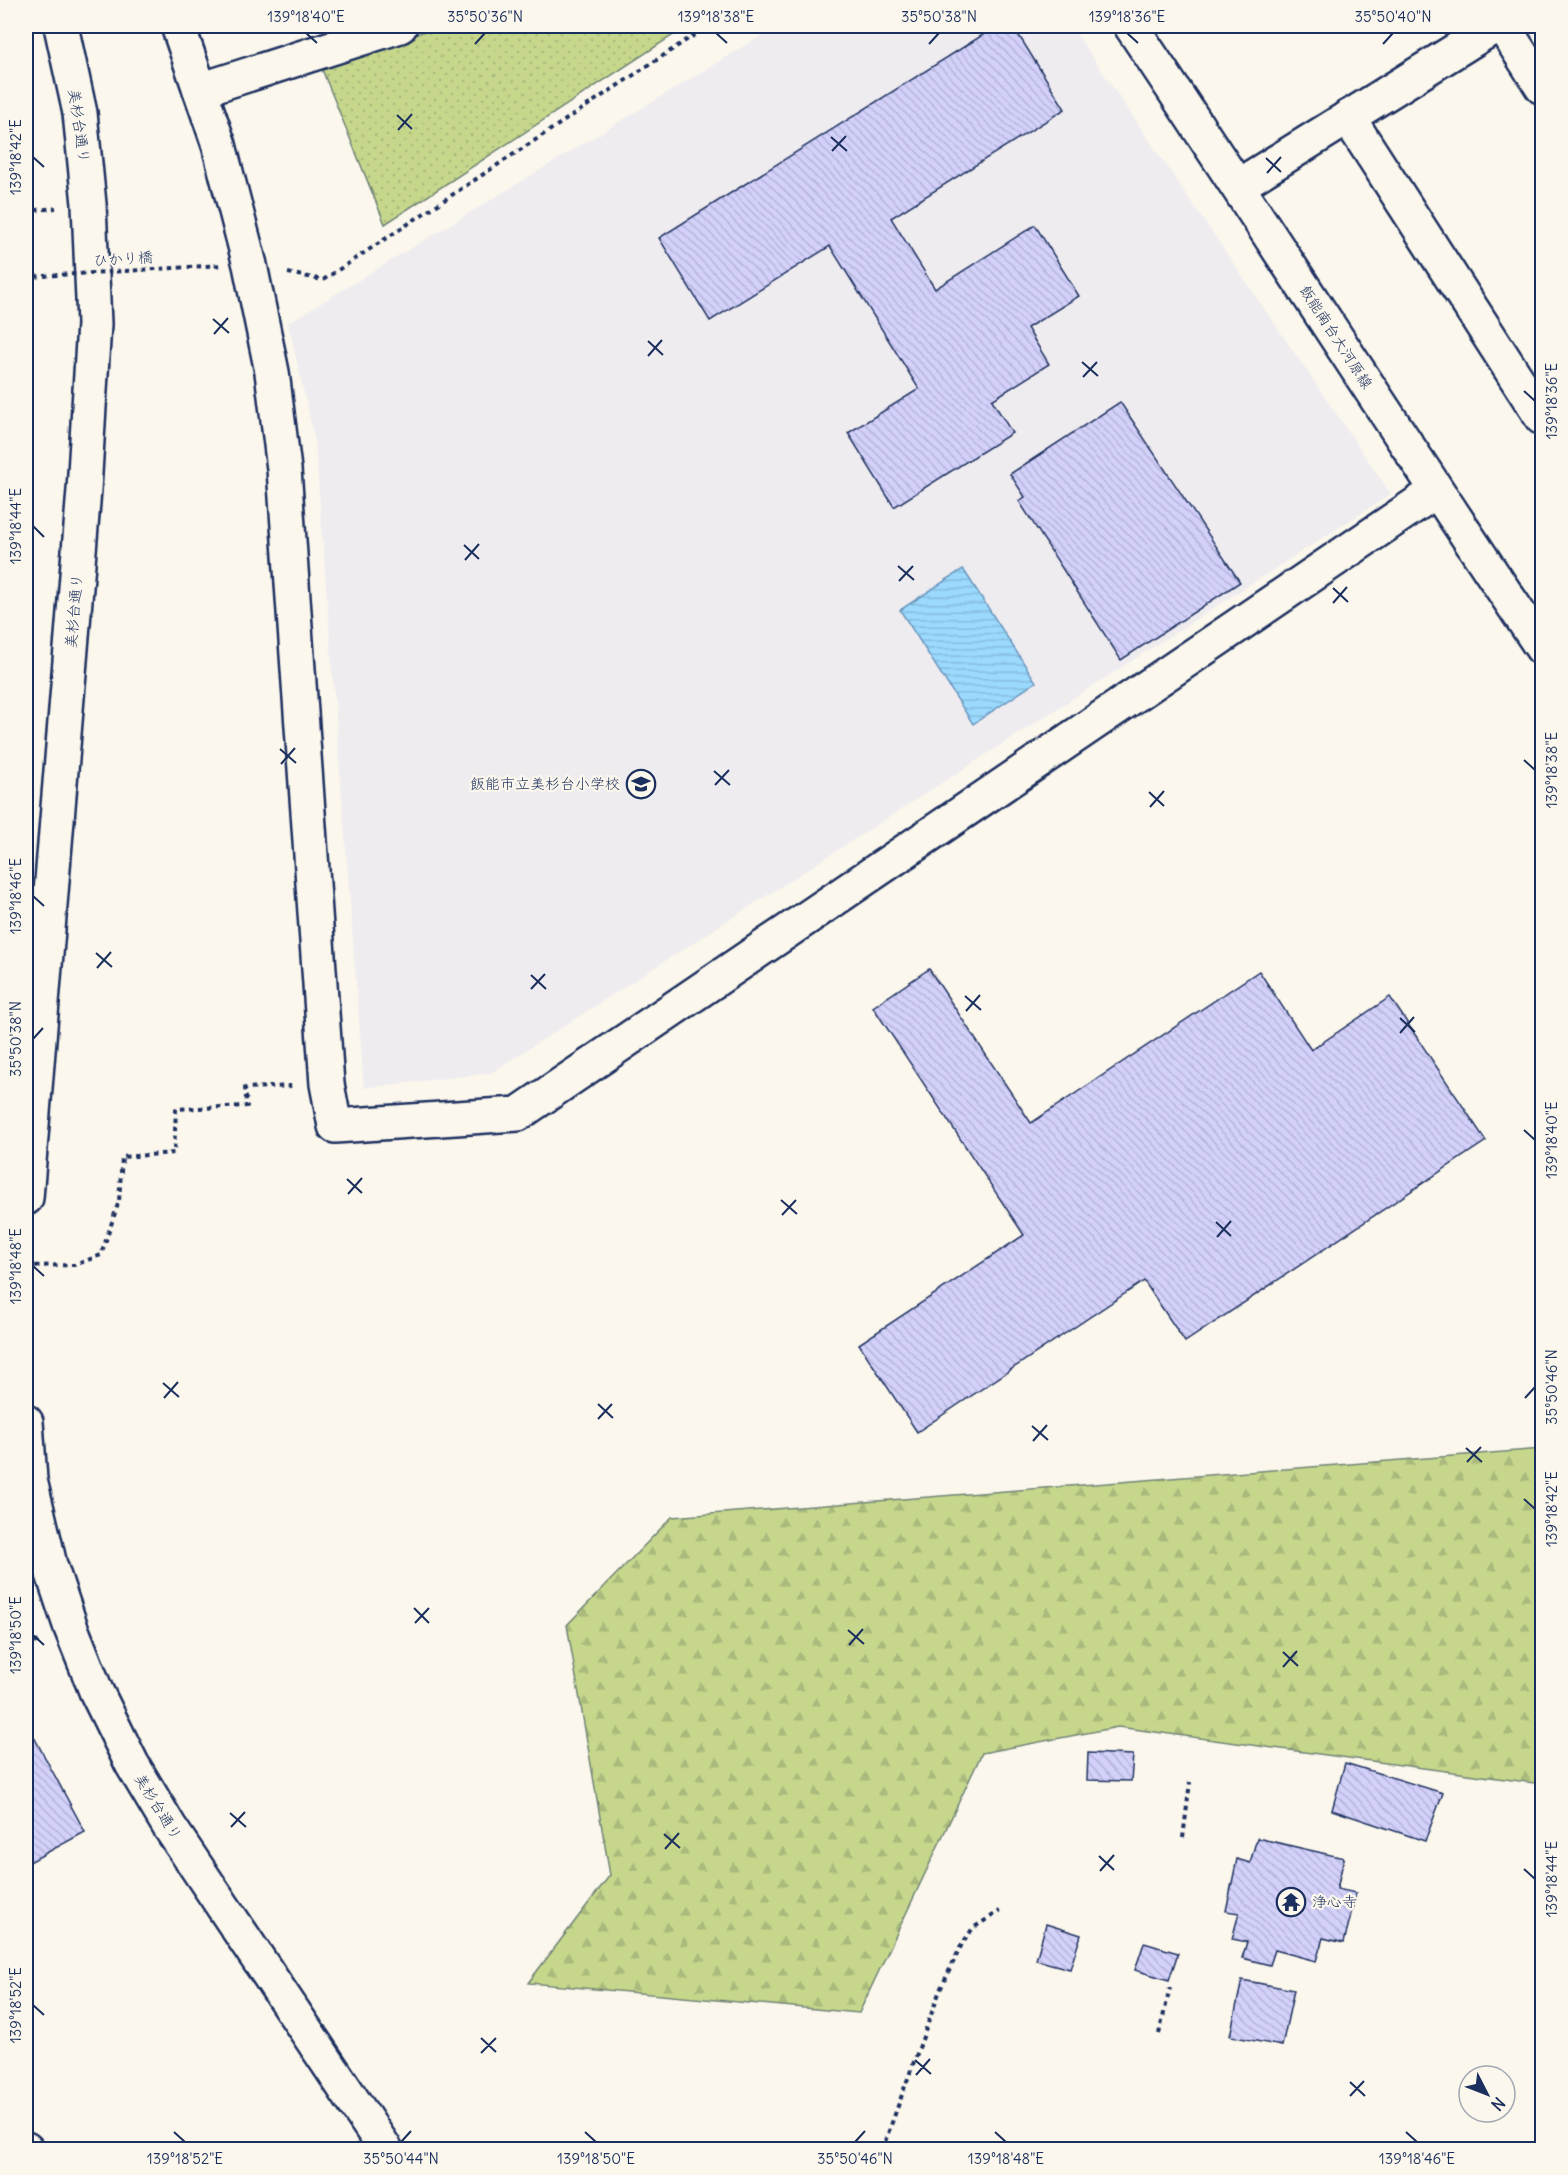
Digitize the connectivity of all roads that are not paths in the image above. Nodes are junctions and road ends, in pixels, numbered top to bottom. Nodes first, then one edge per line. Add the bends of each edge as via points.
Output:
1 (61, 26) edge
2 (178, 26) edge
3 (400, 26) edge
4 (1131, 26) edge
5 (1495, 26) edge
6 (1503, 26) edge
7 (1542, 87) edge
8 (200, 90) junction
9 (1348, 117) junction
10 (1238, 186) junction
11 (1542, 418) edge
12 (1436, 491) junction
13 (1542, 648) edge
14 (26, 1198) edge
15 (26, 1422) edge
16 (386, 2150) edge

1 - 14 street, 美杉台通り via 80,113 94,324
2 - 8 street
3 - 8 street
4 - 10 street, 飯能南台大河原線
5 - 9 street
6 - 7 street
8 - 12 street via 219,145 236,265 272,372 284,469 327,1084 335,1126 518,1114
9 - 10 street
9 - 11 street
10 - 12 street, 飯能南台大河原線
12 - 13 street, 飯能南台大河原線
15 - 16 street, 美杉台通り via 30,1480 50,1565 96,1691 127,1754 169,1826

